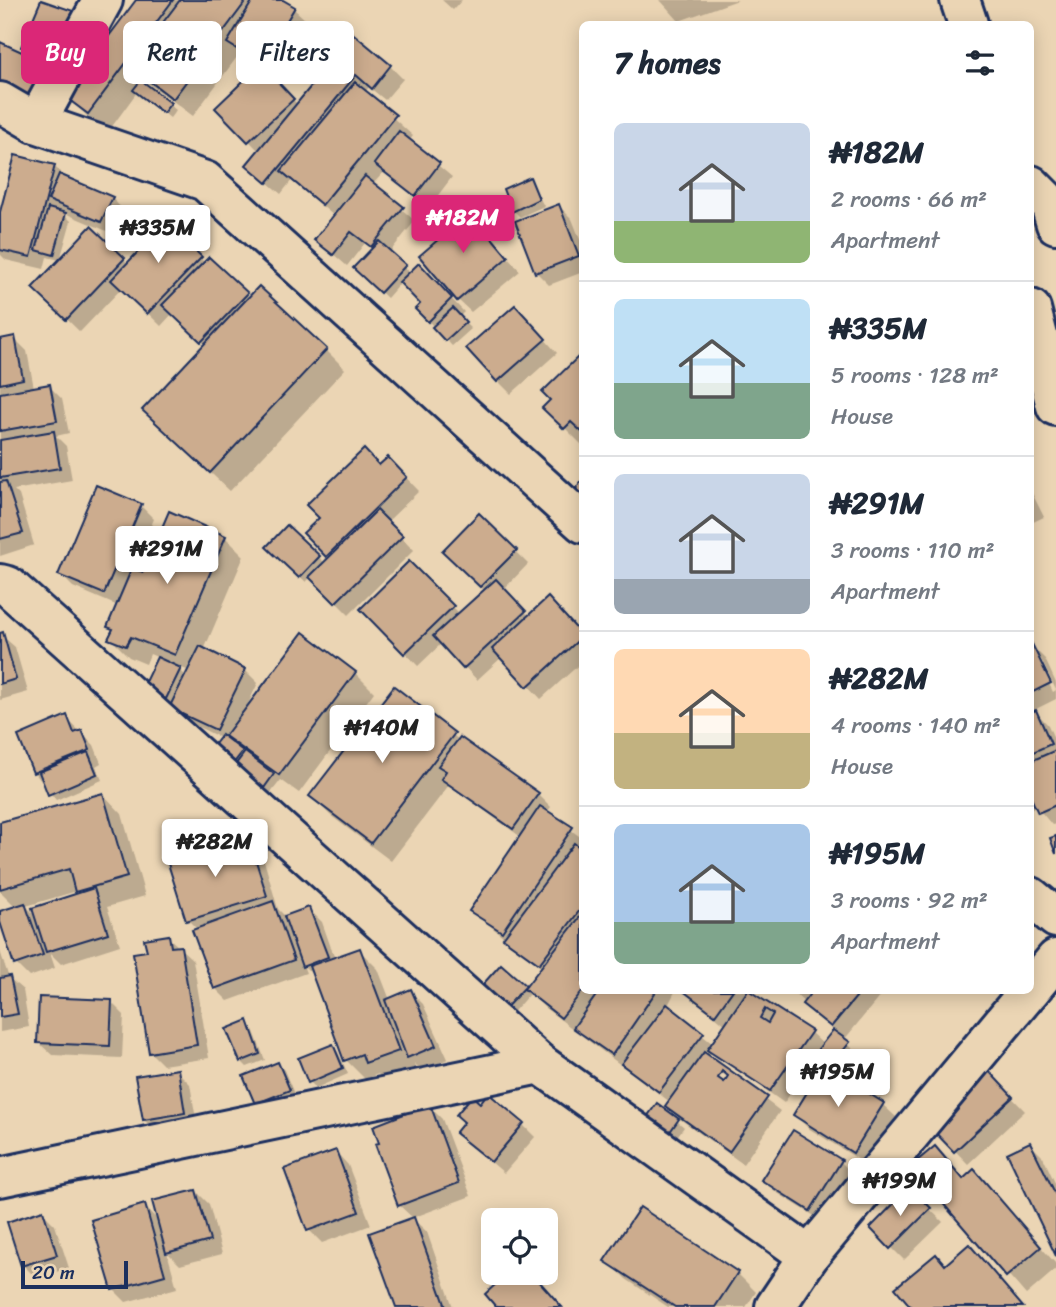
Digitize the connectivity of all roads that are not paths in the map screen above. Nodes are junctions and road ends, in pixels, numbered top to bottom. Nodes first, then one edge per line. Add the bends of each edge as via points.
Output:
1 (103, 0) edge
2 (960, 0) edge
3 (967, 21) edge
4 (0, 102) edge
5 (36, 123) junction
6 (1034, 188) edge
7 (1056, 223) edge
8 (1034, 321) edge
9 (1056, 406) edge
10 (579, 519) edge
11 (0, 584) edge
12 (1034, 900) edge
13 (1056, 918) edge
14 (1056, 959) edge
15 (1034, 985) edge
16 (1027, 994) edge
17 (540, 1064) junction
18 (0, 1177) edge
19 (809, 1256) junction
20 (775, 1307) edge

1 - 5 street
2 - 3 street
4 - 5 street
5 - 10 street via 205,181
6 - 7 street via 1050,204
8 - 9 street
11 - 17 street via 8,586
12 - 13 street
14 - 15 street
16 - 19 street
17 - 18 street
17 - 19 street
19 - 20 street

